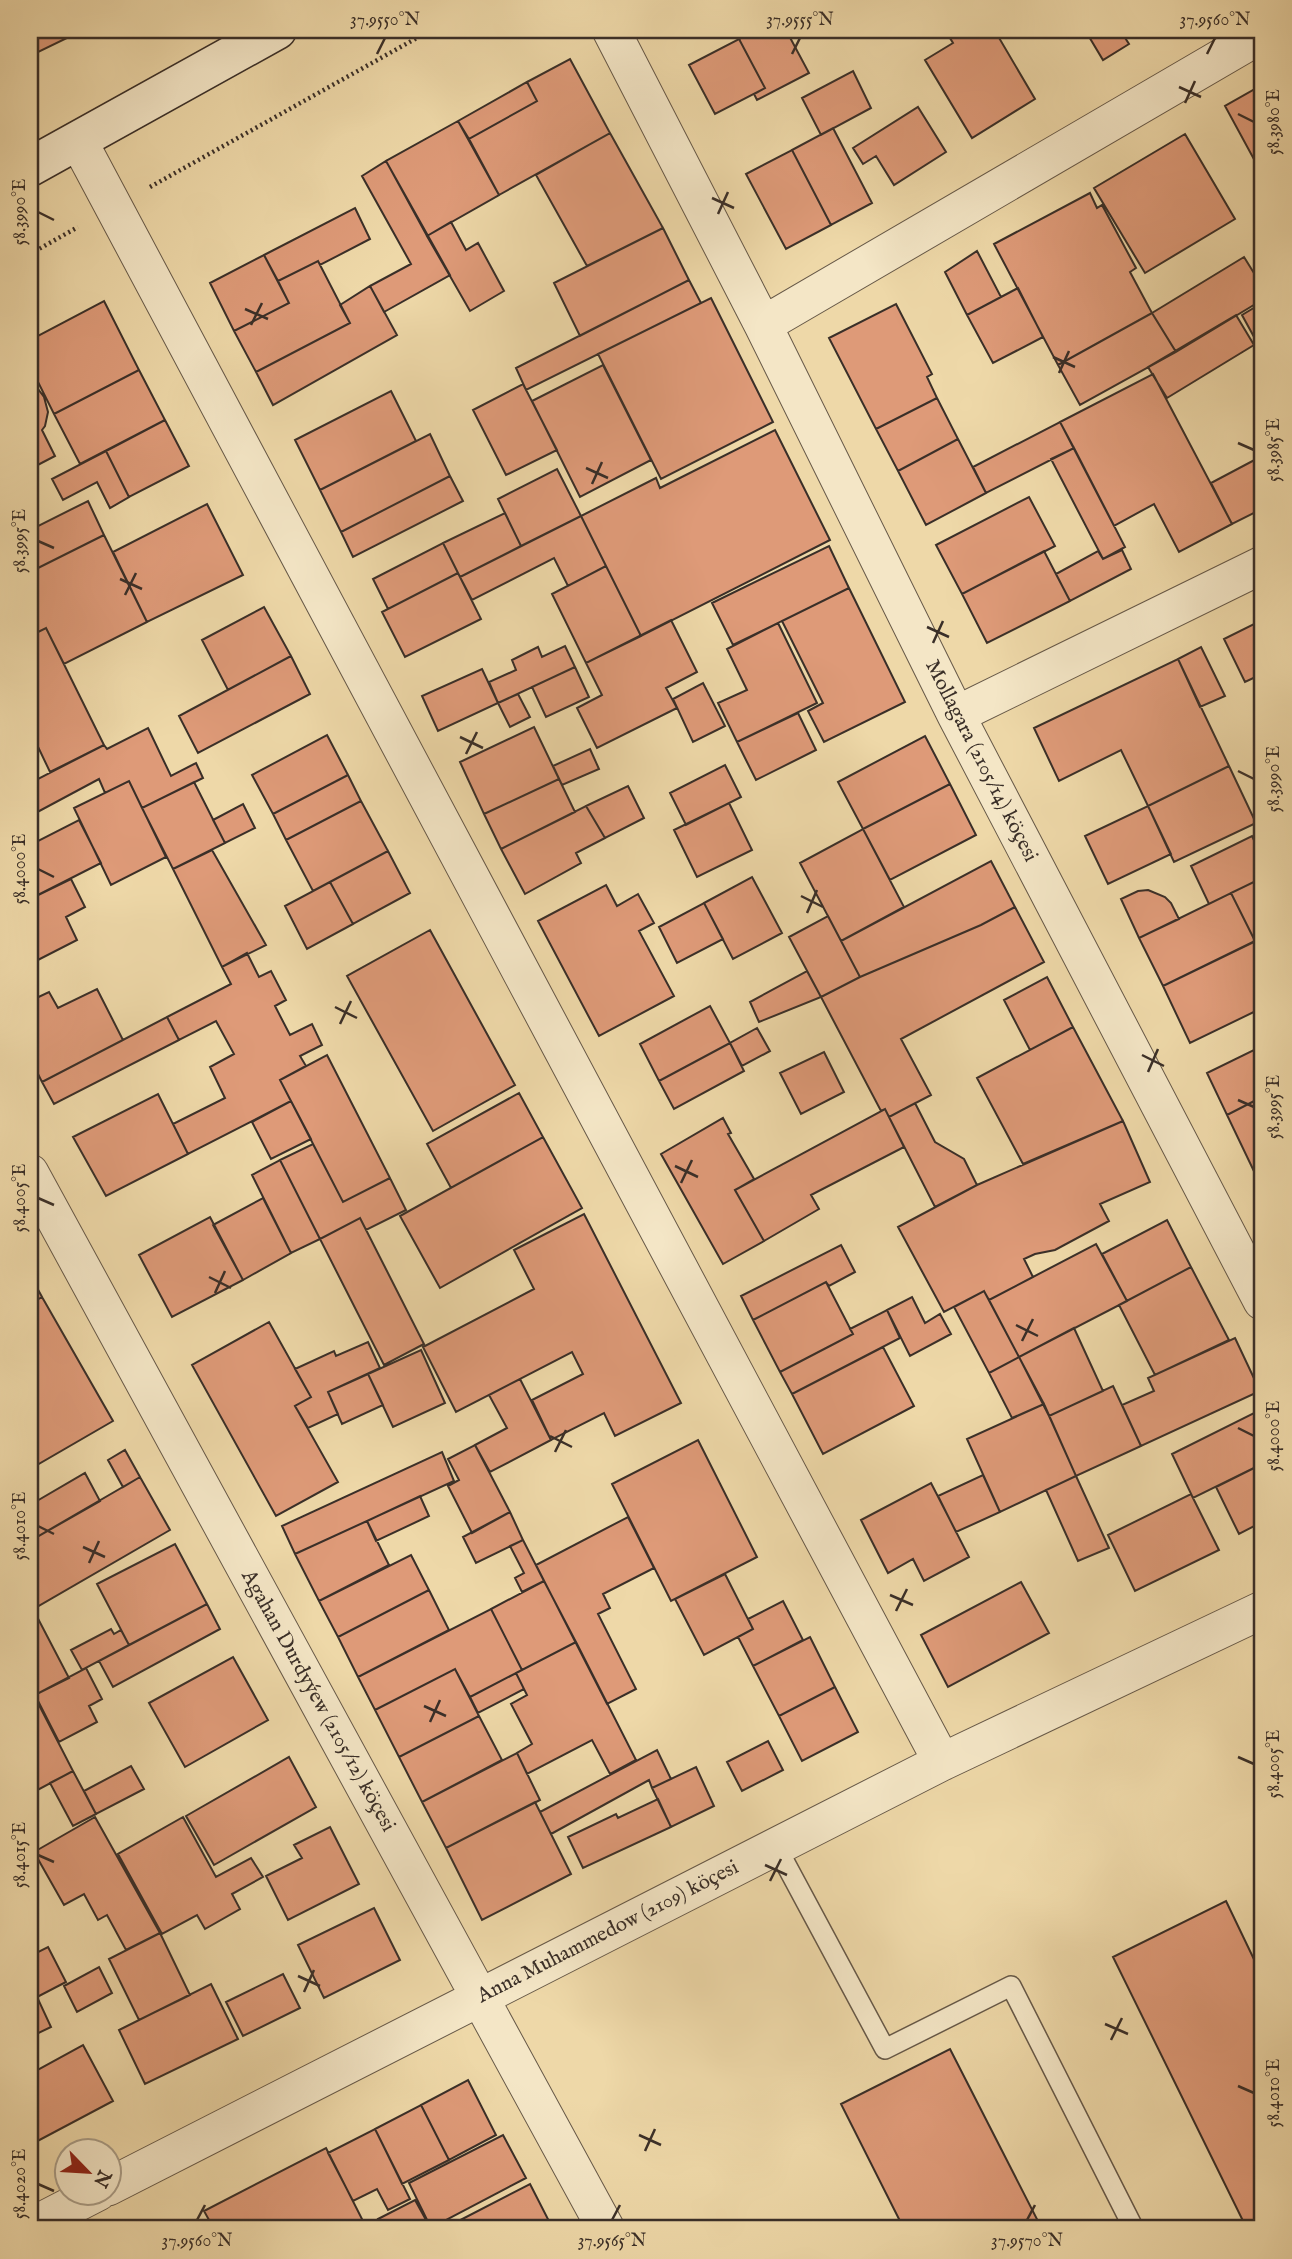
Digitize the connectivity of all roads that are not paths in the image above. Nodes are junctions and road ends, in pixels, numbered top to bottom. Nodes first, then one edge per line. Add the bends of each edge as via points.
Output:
1 (277, 30) edge
2 (611, 30) edge
3 (1262, 34) edge
4 (79, 142) junction
5 (30, 167) edge
6 (763, 325) junction
7 (1262, 565) edge
8 (956, 715) junction
9 (30, 1173) edge
10 (1262, 1301) edge
11 (1262, 1610) edge
12 (942, 1762) junction
13 (776, 1846) junction
14 (481, 1997) junction
15 (122, 2180) edge
16 (71, 2206) edge
17 (30, 2227) edge
18 (606, 2229) edge
19 (1134, 2229) edge

1 - 4 street
2 - 6 street, Mollagara (2105/14) köçesi
3 - 6 street
4 - 5 street
4 - 12 street
6 - 8 street, Mollagara (2105/14) köçesi
7 - 8 street
8 - 10 street, Mollagara (2105/14) köçesi
9 - 14 street, Agahan Durdyýew (2105/12) köçesi
11 - 12 street, Anna Muhammedow (2109) köçesi
12 - 13 street, Anna Muhammedow (2109) köçesi
13 - 14 street, Anna Muhammedow (2109) köçesi
13 - 19 lane via 885,2049 1011,1986
14 - 15 street, Anna Muhammedow (2109) köçesi
14 - 18 street, Agahan Durdyýew (2105/12) köçesi
16 - 17 street

